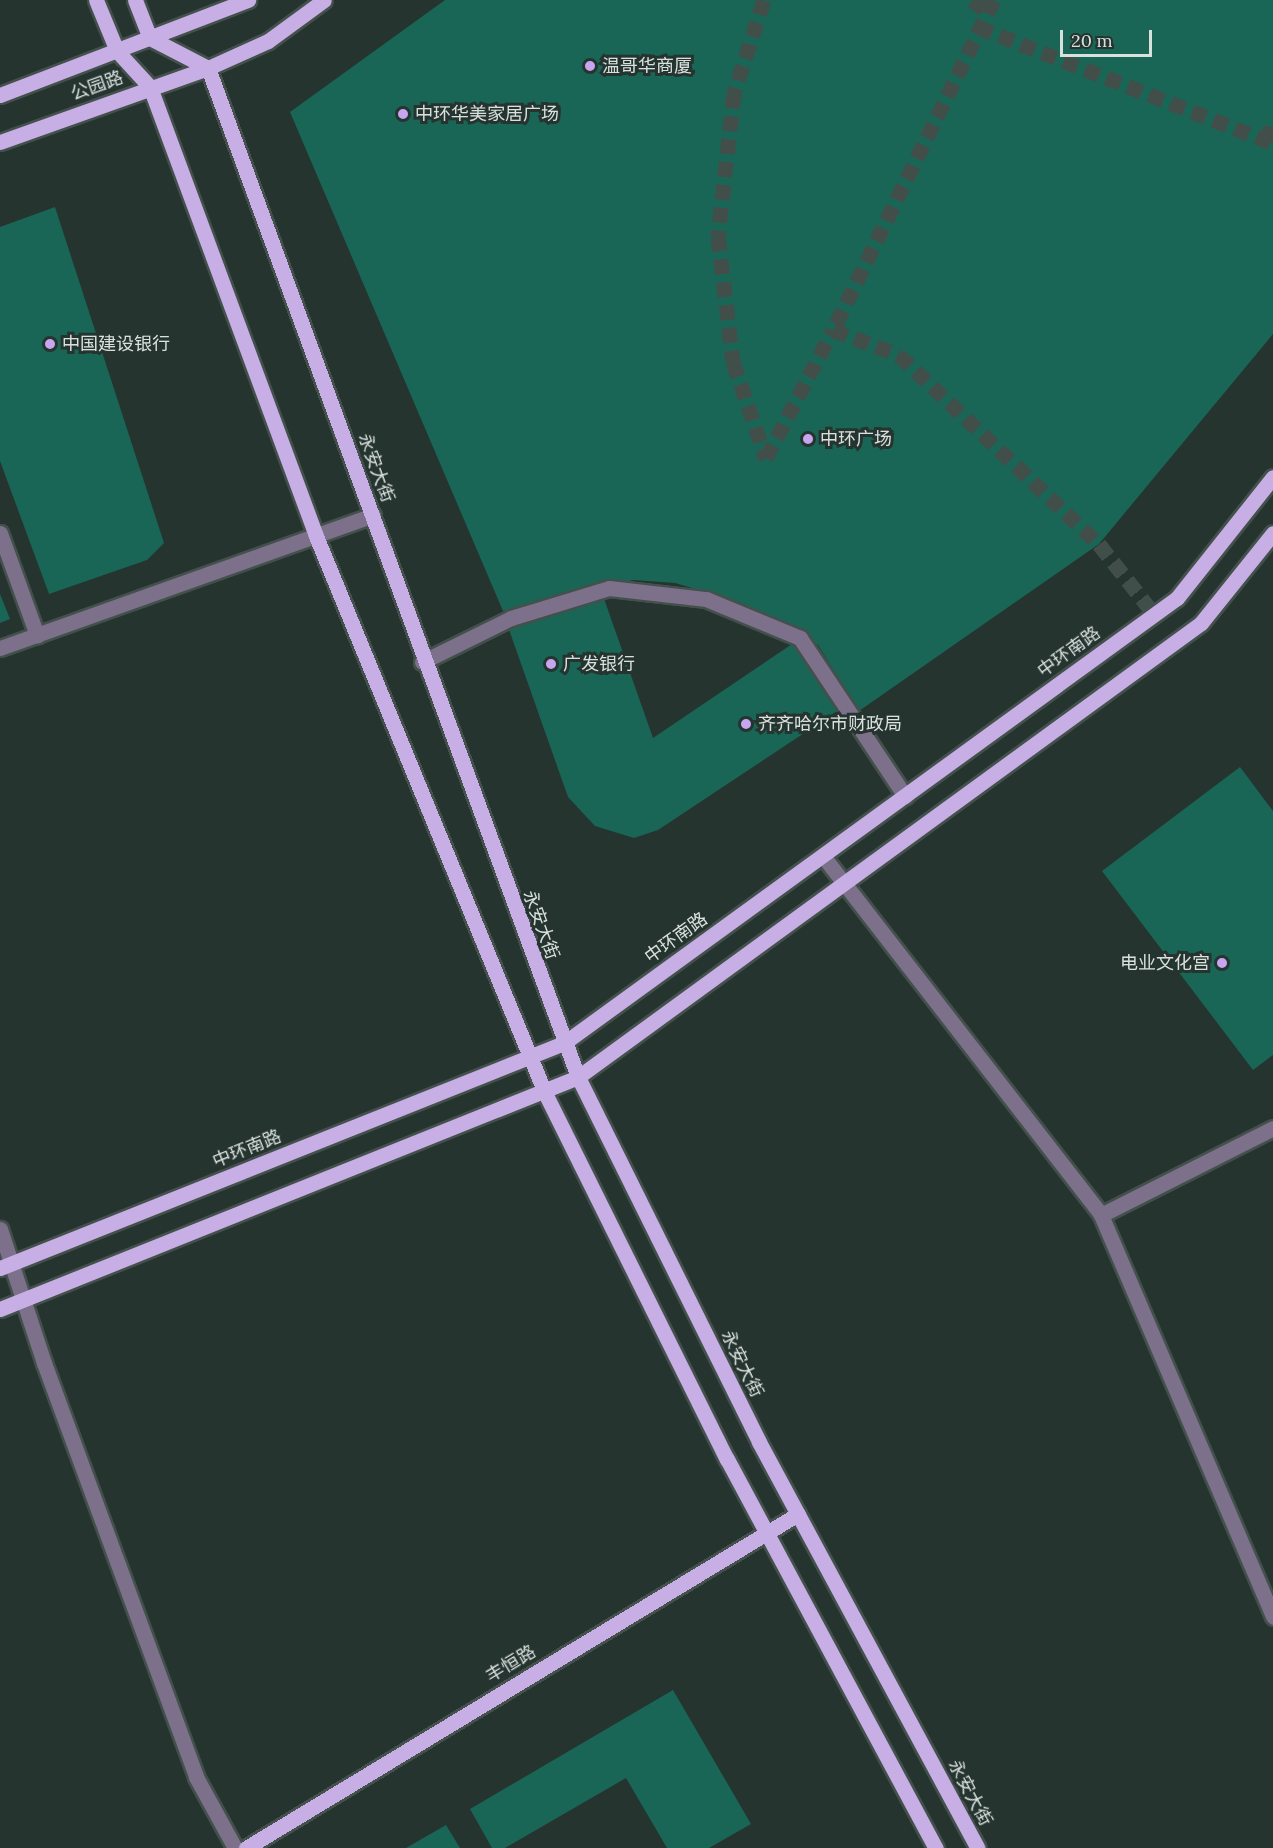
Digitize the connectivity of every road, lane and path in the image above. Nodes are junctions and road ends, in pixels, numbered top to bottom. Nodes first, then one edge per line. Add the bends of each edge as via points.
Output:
1 (96, 0) edge
2 (135, 0) edge
3 (248, 0) edge
4 (324, 0) edge
5 (150, 38) junction
6 (117, 51) junction
7 (208, 68) junction
8 (150, 87) junction
9 (0, 95) edge
10 (0, 142) edge
11 (1273, 477) edge
12 (373, 515) junction
13 (0, 533) edge
14 (1273, 533) edge
15 (316, 536) junction
16 (38, 635) junction
17 (0, 648) edge
18 (422, 662) junction
19 (905, 796) junction
20 (823, 856) junction
21 (844, 884) junction
22 (564, 1043) junction
23 (530, 1057) junction
24 (578, 1077) junction
25 (545, 1093) junction
26 (1273, 1128) edge
27 (1101, 1215) junction
28 (0, 1229) edge
29 (6, 1265) edge
30 (24, 1301) junction
31 (0, 1310) edge
32 (798, 1514) junction
33 (766, 1532) junction
34 (1273, 1617) edge
35 (235, 1848) edge
36 (246, 1848) edge
37 (936, 1848) edge
38 (978, 1848) edge

1 - 6 main road
2 - 5 main road
3 - 5 main road, 公园路
4 - 7 main road, 公园路 via 268,41
5 - 6 main road, 公园路
5 - 7 main road
6 - 8 main road
6 - 9 main road, 公园路
7 - 8 main road, 公园路
7 - 12 main road, 永安大街
8 - 10 main road, 公园路
8 - 15 main road
11 - 19 main road, 中环南路 via 1177,598
12 - 15 street
12 - 18 main road, 永安大街
13 - 16 street
14 - 21 main road via 1201,623
15 - 16 street
15 - 23 main road
16 - 17 street
18 - 19 street via 511,618 609,588 706,598 800,638
18 - 22 main road, 永安大街
19 - 20 main road, 中环南路
20 - 21 street
20 - 22 main road, 中环南路
21 - 24 main road
21 - 27 street
22 - 23 main road, 中环南路
22 - 24 main road, 永安大街
23 - 25 main road
23 - 29 main road, 中环南路
24 - 25 main road
24 - 32 main road, 永安大街
25 - 30 main road
25 - 33 main road
26 - 27 street
27 - 34 street
28 - 29 street
29 - 30 street
30 - 31 main road
30 - 35 street via 196,1777
32 - 33 main road, 丰恒路
32 - 38 main road, 永安大街
33 - 36 main road, 丰恒路
33 - 37 main road

